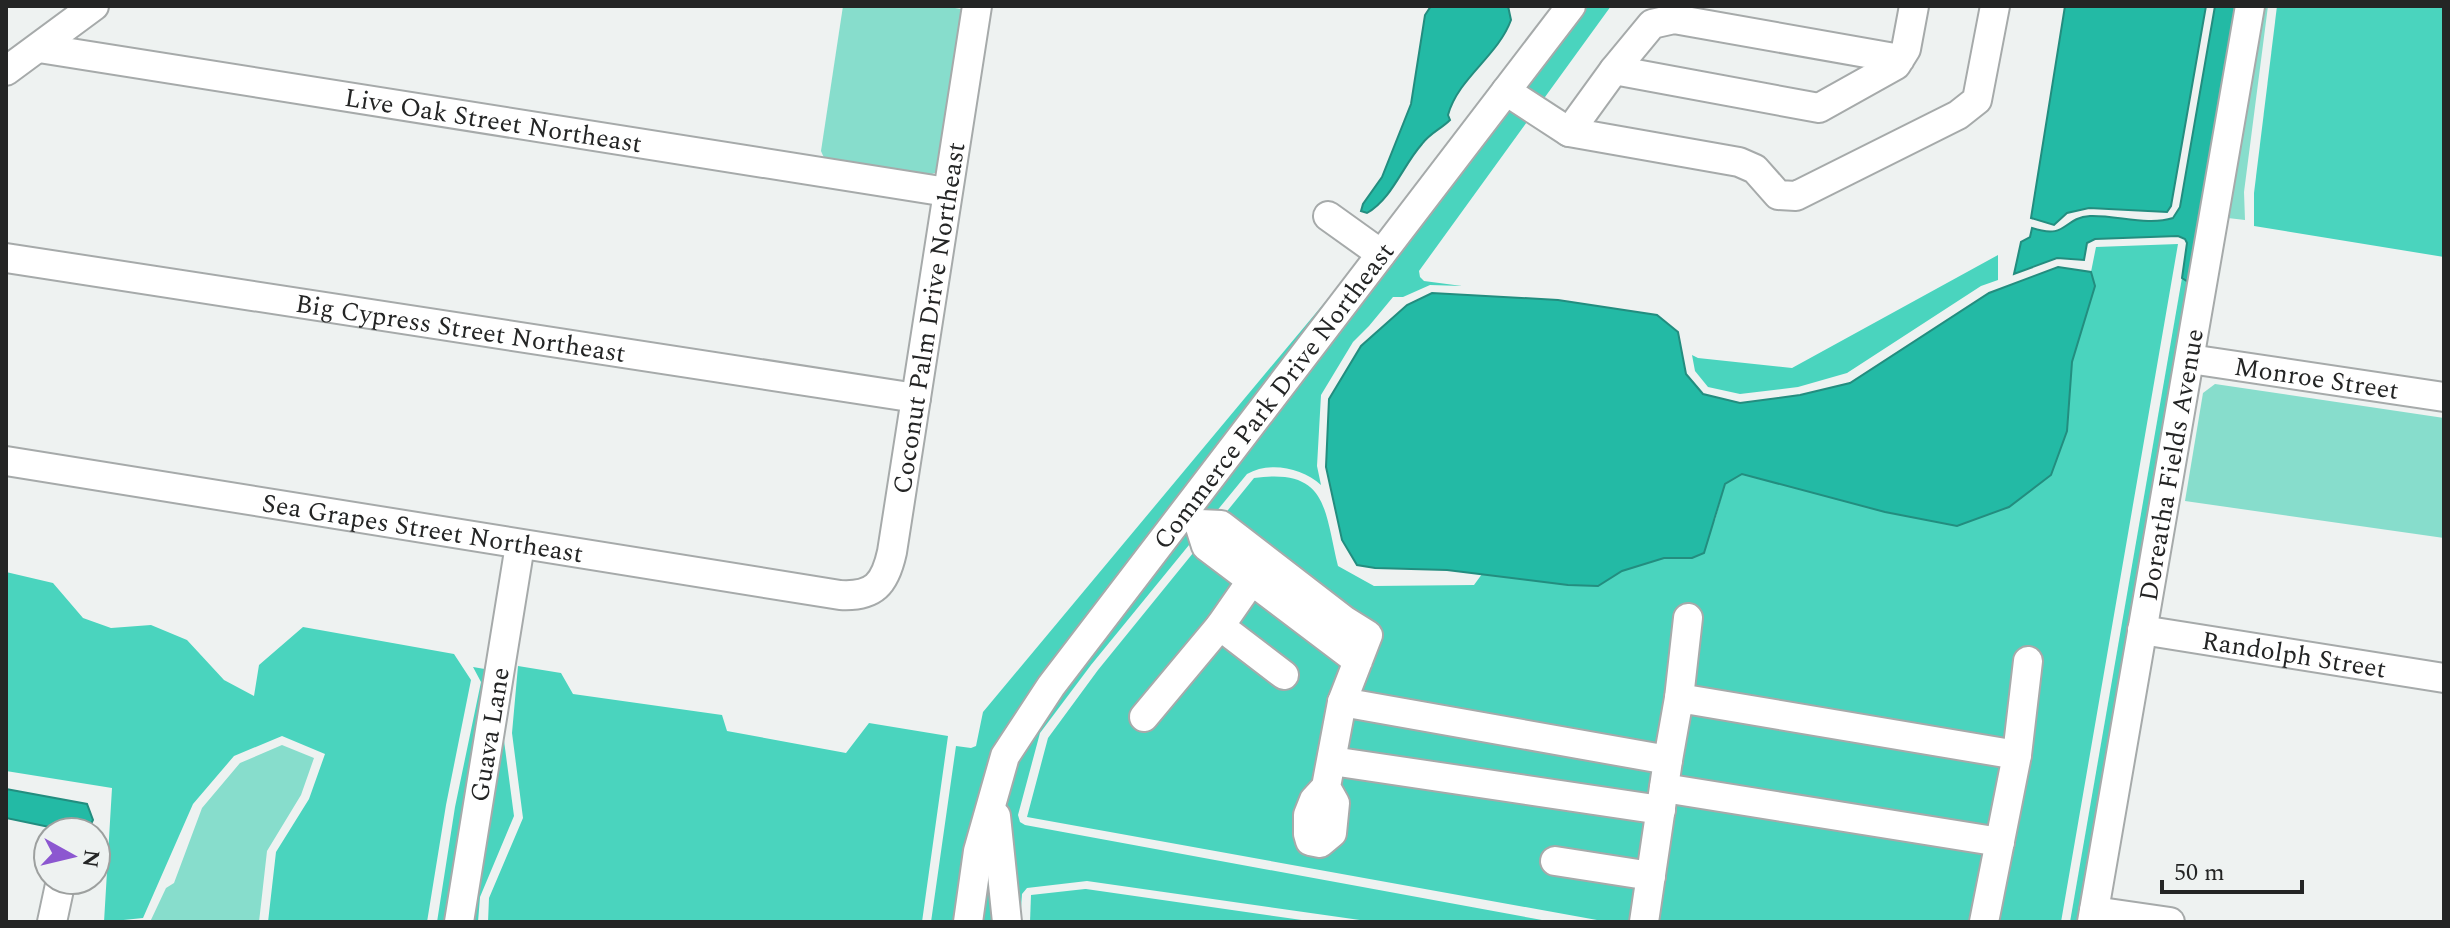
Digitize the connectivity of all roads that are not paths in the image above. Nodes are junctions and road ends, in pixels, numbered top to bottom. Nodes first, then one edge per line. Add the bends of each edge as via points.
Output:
1 (94, 6) edge
2 (977, 6) edge
3 (1571, 6) edge
4 (1914, 6) edge
5 (1995, 6) edge
6 (2250, 6) edge
7 (39, 48) junction
8 (1900, 59) junction
9 (1614, 70) junction
10 (6, 71) edge
11 (1506, 91) junction
12 (1569, 132) junction
13 (947, 192) junction
14 (1328, 216) dead end
15 (1381, 254) junction
16 (6, 258) edge
17 (2190, 359) junction
18 (2444, 397) edge
19 (916, 398) junction
20 (6, 461) edge
21 (1191, 519) junction
22 (520, 545) junction
23 (1259, 570) junction
24 (840, 595) joint
25 (1688, 618) dead end
26 (1220, 626) junction
27 (2142, 630) junction
28 (2028, 661) dead end
29 (1284, 675) dead end
30 (2444, 678) edge
31 (1679, 698) junction
32 (1342, 702) junction
33 (1144, 717) dead end
34 (2017, 755) junction
35 (1664, 786) junction
36 (995, 797) junction
37 (2000, 842) junction
38 (1555, 861) dead end
39 (1651, 876) junction
40 (58, 896) edge
41 (2093, 916) edge
42 (52, 922) edge
43 (459, 922) edge
44 (968, 922) edge
45 (1007, 922) edge
46 (1644, 922) edge
47 (1984, 922) edge
48 (2170, 922) edge

1 - 7 street
2 - 13 street, Coconut Palm Drive Northeast
3 - 11 street, Commerce Park Drive Northeast
4 - 8 street
5 - 12 street via 1977,100 1958,115 1796,196 1778,195 1755,169 1739,162
6 - 17 street, Doreatha Fields Avenue
7 - 10 street
7 - 13 street, Live Oak Street Northeast
8 - 9 street via 1819,108
8 - 9 street via 1674,19 1652,24
9 - 12 street
11 - 12 street
11 - 15 street, Commerce Park Drive Northeast
13 - 19 street, Coconut Palm Drive Northeast
14 - 15 street
15 - 21 street, Commerce Park Drive Northeast
16 - 19 street, Big Cypress Street Northeast
17 - 18 street, Monroe Street
17 - 27 street, Doreatha Fields Avenue
19 - 24 street, Coconut Palm Drive Northeast via 888,572 866,593
20 - 22 street, Sea Grapes Street Northeast
21 - 23 street via 1206,546
21 - 36 street, Commerce Park Drive Northeast via 1051,686 1005,756
22 - 24 street, Sea Grapes Street Northeast
22 - 43 street, Guava Lane
23 - 26 street
23 - 32 street via 1363,648
25 - 31 street
26 - 29 street
26 - 33 street
27 - 30 street, Randolph Street
27 - 41 street, Doreatha Fields Avenue
28 - 34 street
31 - 34 street
31 - 35 street
32 - 35 street
32 - 35 street via 1329,774
34 - 37 street
35 - 37 street
35 - 39 street
36 - 44 street, Commerce Park Drive Northeast via 978,851
36 - 45 street, Commerce Park Drive Northeast
37 - 47 street
38 - 39 street
39 - 46 street
40 - 42 street
41 - 48 street

